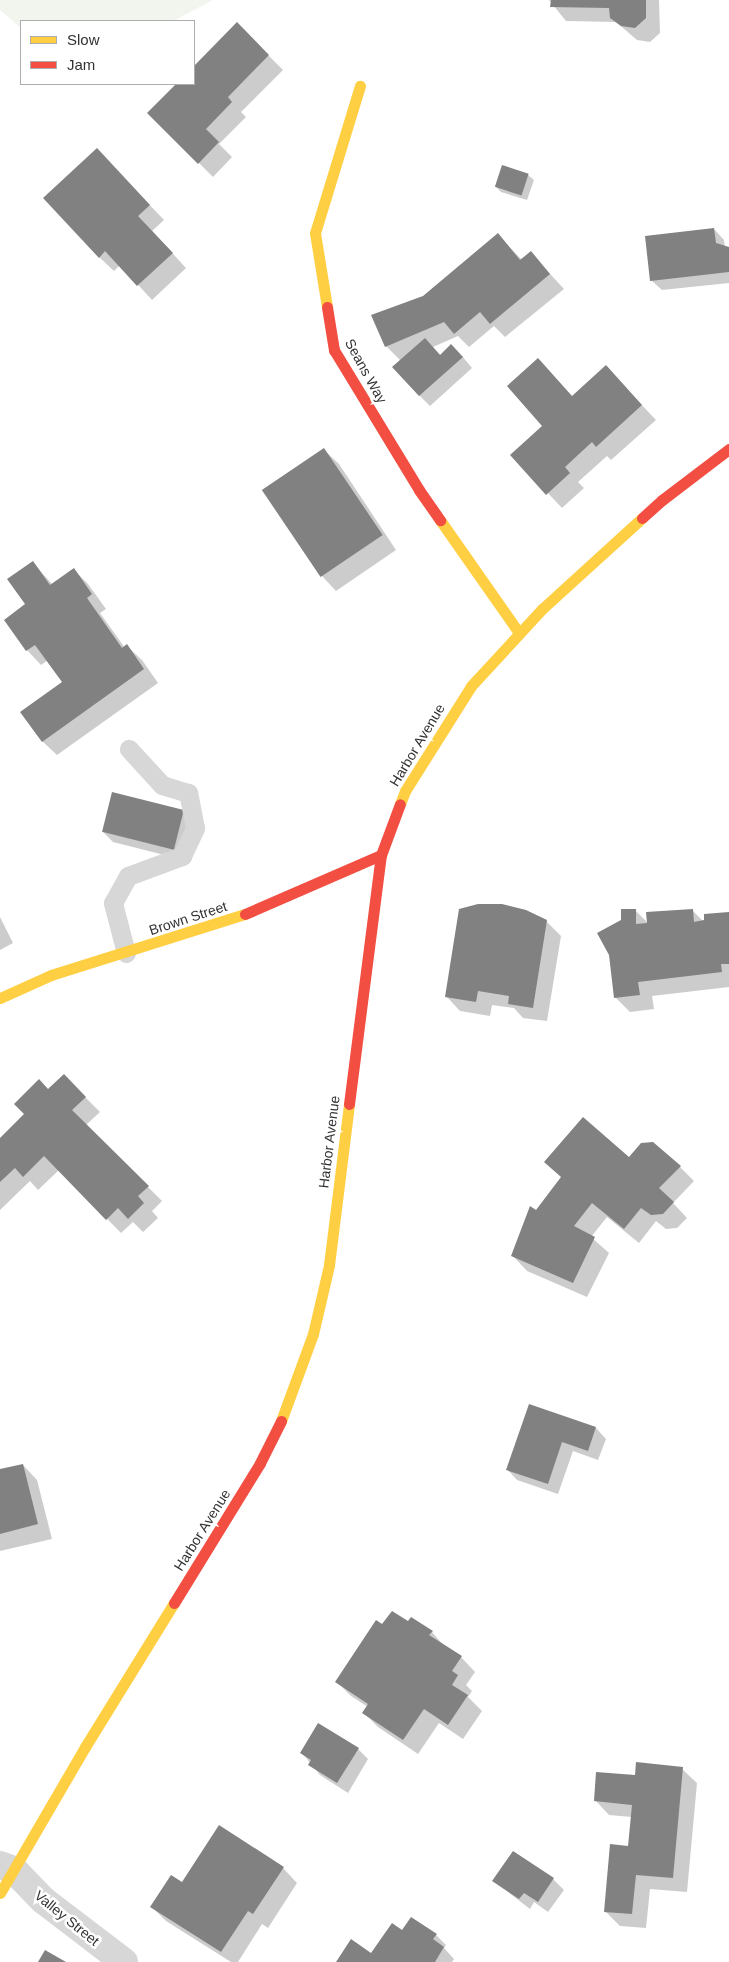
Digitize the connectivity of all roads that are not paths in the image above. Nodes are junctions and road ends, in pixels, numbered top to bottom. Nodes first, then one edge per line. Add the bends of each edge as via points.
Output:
1 (360, 86) dead end
2 (729, 449) edge
3 (519, 634) junction
4 (129, 749) dead end
5 (381, 855) junction
6 (126, 953) junction
7 (0, 998) edge
8 (7, 1867) edge
9 (0, 1893) edge
10 (124, 1962) edge

1 - 3 main road, Seans Way via 315,233 334,350 419,490
2 - 3 main road, Harbor Avenue via 662,500 542,609
3 - 5 main road, Harbor Avenue via 471,686 405,791
4 - 6 lane via 162,785 188,793 195,828 182,856 128,876 113,903
5 - 6 main road, Brown Street via 235,918
5 - 8 main road, Harbor Avenue via 329,1265 313,1334 288,1406 260,1463 86,1747
6 - 7 main road, Brown Street via 51,975
8 - 9 main road, Harbor Avenue
8 - 10 street, Valley Street

